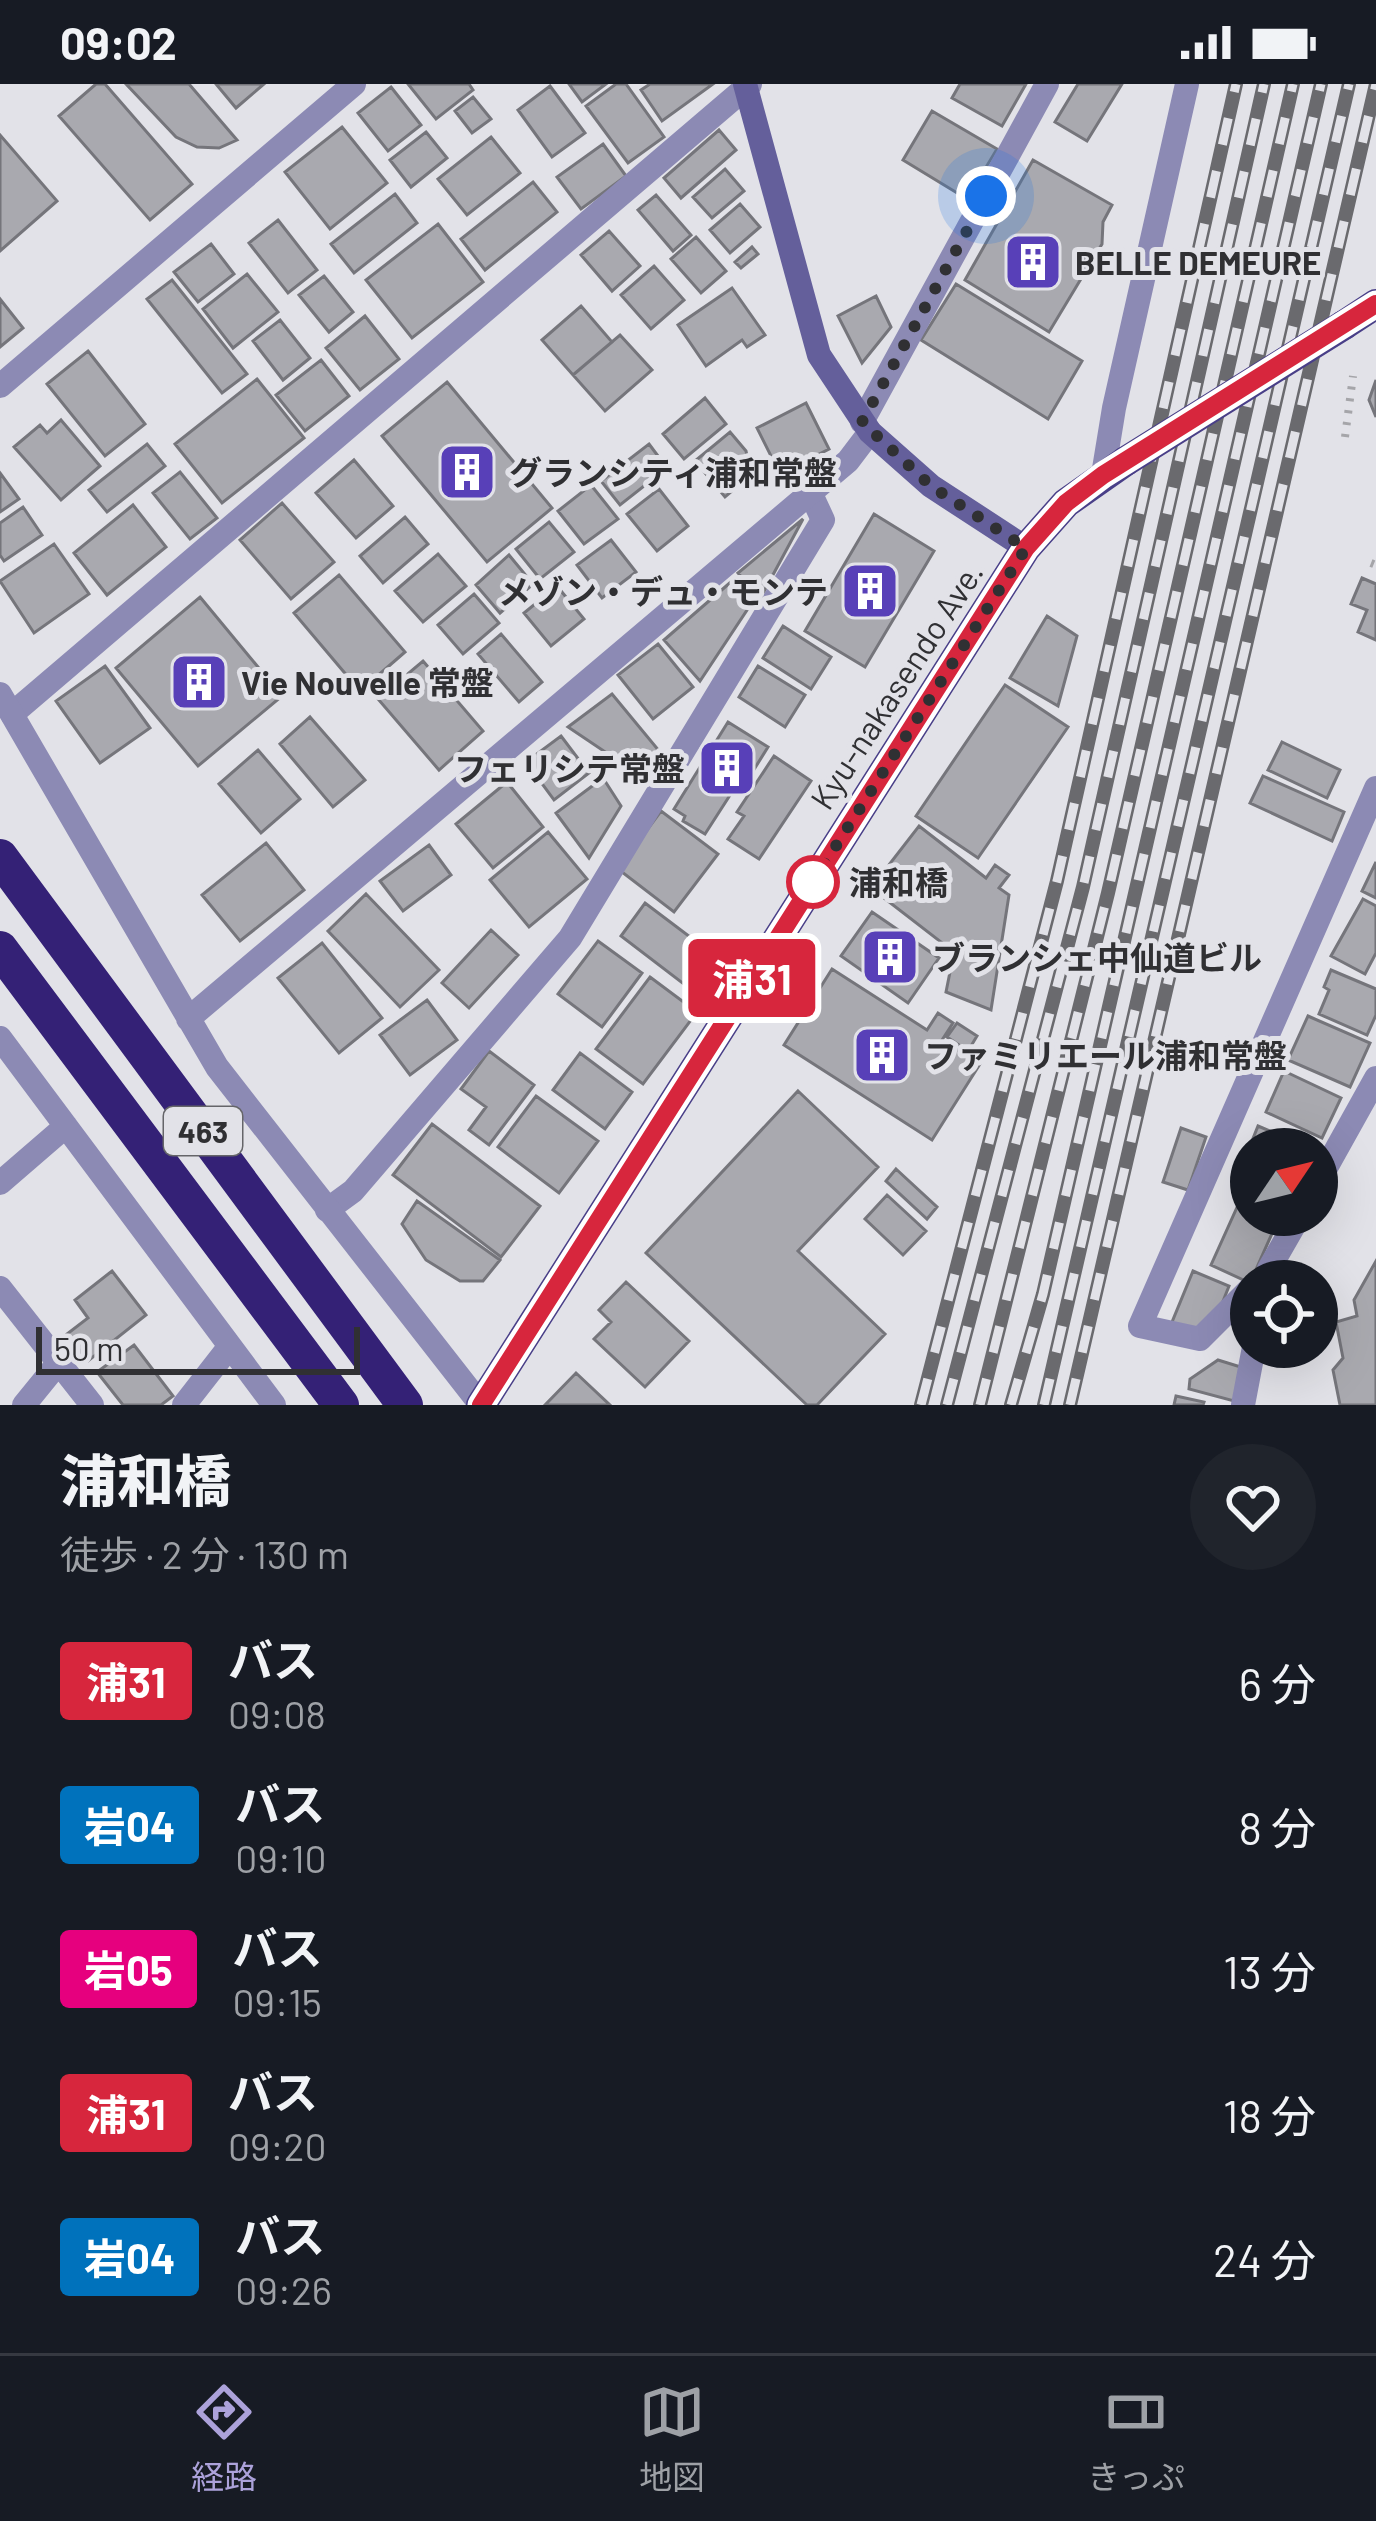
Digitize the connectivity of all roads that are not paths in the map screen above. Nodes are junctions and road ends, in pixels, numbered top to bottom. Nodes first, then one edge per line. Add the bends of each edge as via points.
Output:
1 (354, 84) edge
2 (1047, 84) edge
3 (1187, 84) edge
4 (747, 85) edge
5 (1376, 304) edge
6 (0, 386) edge
7 (866, 427) junction
8 (1115, 468) junction
9 (810, 492) junction
10 (1026, 548) junction
11 (6, 704) edge
12 (1376, 788) edge
13 (0, 857) edge
14 (0, 949) edge
15 (188, 1019) junction
16 (0, 1038) edge
17 (1376, 1078) edge
18 (66, 1126) junction
19 (1338, 1146) edge
20 (0, 1183) edge
21 (327, 1210) junction
22 (0, 1288) edge
23 (1230, 1309) edge
24 (230, 1346) junction
25 (59, 1362) junction
26 (1250, 1368) edge
27 (24, 1405) edge
28 (92, 1405) edge
29 (184, 1405) edge
30 (274, 1405) edge
31 (341, 1405) edge
32 (405, 1405) edge
33 (481, 1405) edge
34 (1243, 1405) edge

1 - 6 street
2 - 7 street
3 - 8 street via 1114,407
4 - 7 street via 819,355
4 - 11 street
5 - 8 main road, Kyu-nakasendo Ave., bridge
7 - 9 street via 848,461
7 - 10 street via 931,486
8 - 10 main road, Kyu-nakasendo Ave. via 1066,503
9 - 15 street
9 - 21 street via 823,520 570,938 353,1191
10 - 33 main road, Kyu-nakasendo Ave.
11 - 15 street
12 - 23 street via 1140,1326 1200,1339
13 - 32 highway, 463, bridge
14 - 31 highway, 463, bridge
15 - 21 street
16 - 18 street
17 - 19 street
18 - 20 street
18 - 24 street
21 - 33 street
22 - 25 street
24 - 29 street
24 - 30 street
25 - 27 street
25 - 28 street
26 - 34 street

